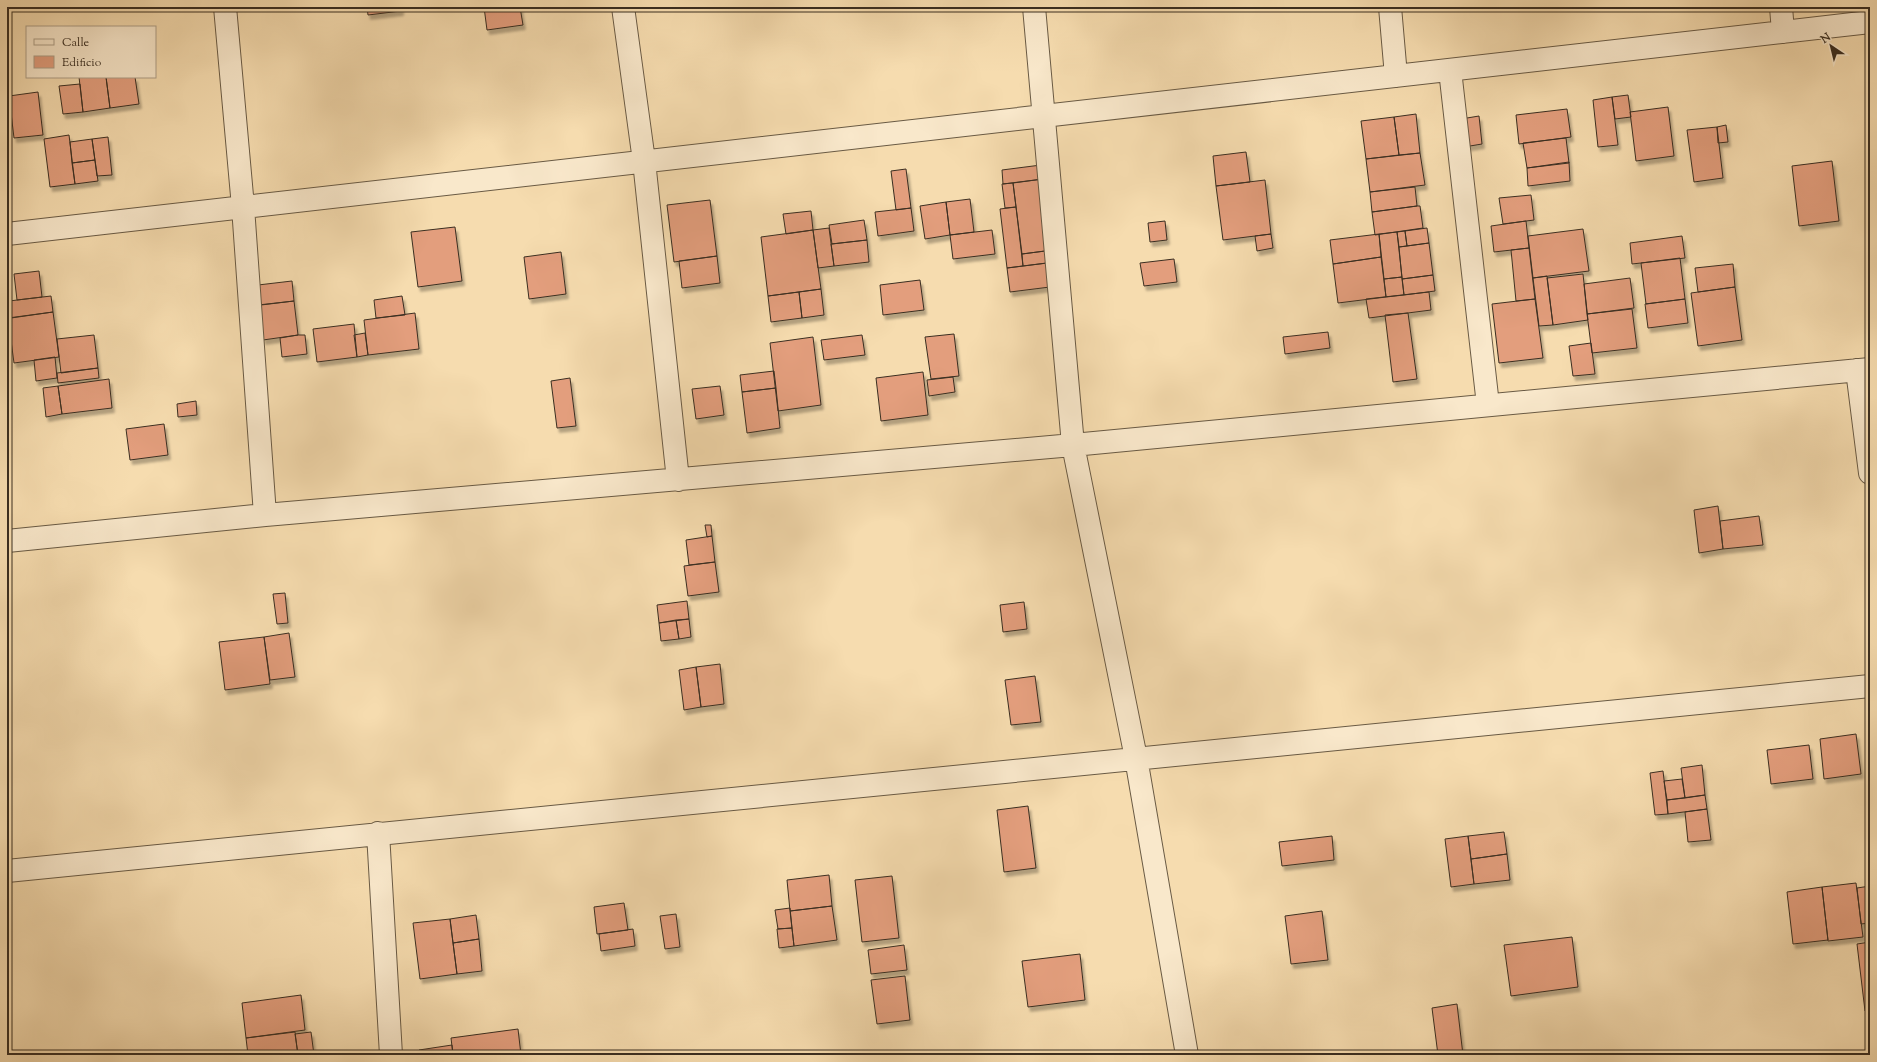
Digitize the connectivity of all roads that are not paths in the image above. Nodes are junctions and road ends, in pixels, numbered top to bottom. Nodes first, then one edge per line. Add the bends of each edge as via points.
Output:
1 (225, 7) edge
2 (623, 7) edge
3 (1034, 7) edge
4 (1390, 7) edge
5 (1781, 7) edge
6 (1870, 22) edge
7 (1783, 32) junction
8 (1450, 70) junction
9 (1396, 76) junction
10 (1044, 116) junction
11 (644, 161) junction
12 (243, 207) junction
13 (7, 234) edge
14 (1864, 369) edge
15 (1488, 405) junction
16 (1074, 445) junction
17 (1870, 473) edge
18 (678, 480) junction
19 (265, 515) junction
20 (7, 541) edge
21 (1870, 686) edge
22 (1136, 758) junction
23 (378, 833) junction
24 (7, 871) edge
25 (391, 1055) edge
26 (1187, 1055) edge

1 - 12 street
2 - 11 street
3 - 10 street
4 - 9 street
5 - 7 street
6 - 7 street
7 - 8 street
8 - 9 street
8 - 15 street
9 - 10 street
10 - 11 street
10 - 16 street
11 - 12 street
11 - 18 street
12 - 13 street
12 - 19 street
14 - 15 street
14 - 17 street
15 - 16 street
16 - 18 street
16 - 22 street
18 - 19 street
19 - 20 street
21 - 22 street
22 - 23 street
22 - 26 street
23 - 24 street
23 - 25 street

